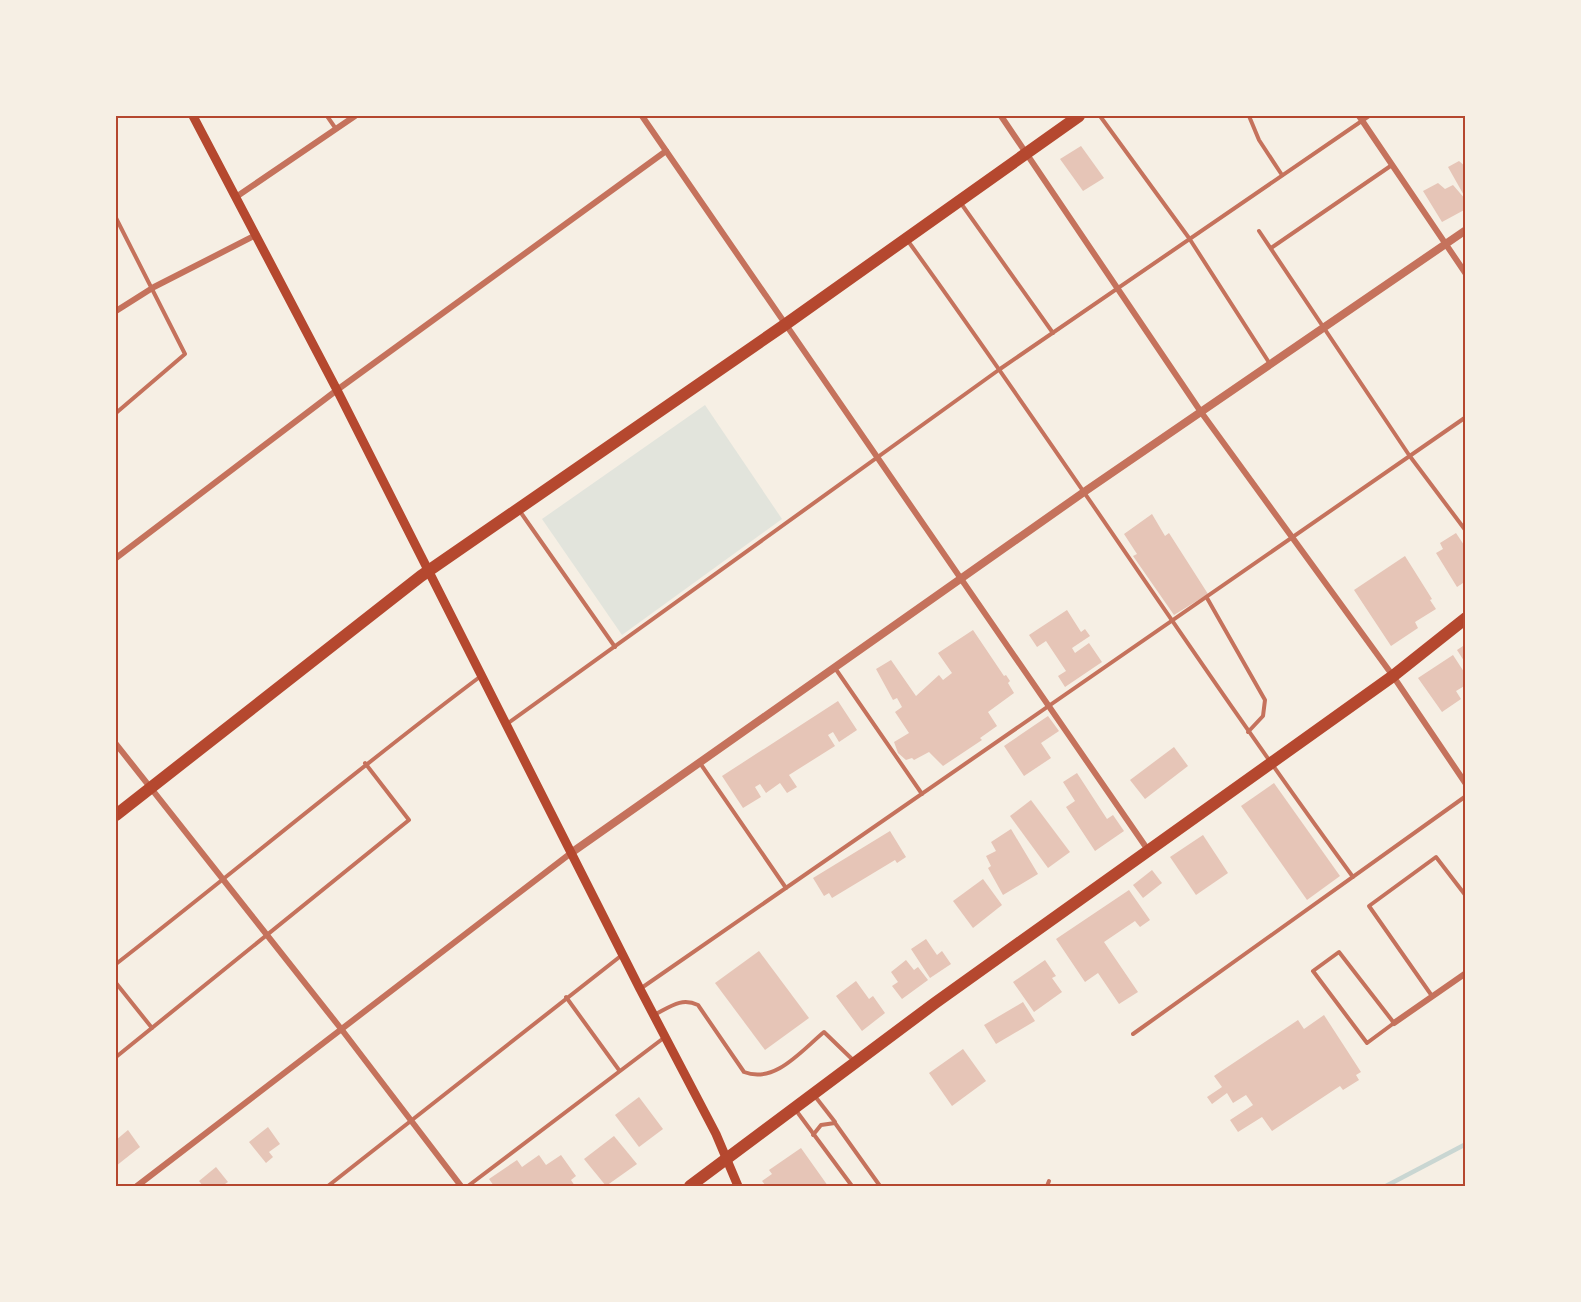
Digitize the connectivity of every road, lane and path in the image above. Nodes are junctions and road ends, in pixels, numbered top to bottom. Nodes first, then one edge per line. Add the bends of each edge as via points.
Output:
1 (193, 116) edge
2 (327, 116) edge
3 (355, 116) edge
4 (642, 116) edge
5 (1001, 116) edge
6 (1079, 116) edge
7 (1100, 116) edge
8 (1248, 116) edge
9 (1369, 116) edge
10 (1361, 118) edge
11 (336, 129) junction
12 (666, 151) junction
13 (1026, 153) junction
14 (1393, 164) junction
15 (1282, 175) junction
16 (236, 197) junction
17 (960, 202) junction
18 (116, 218) edge
19 (1466, 230) edge
20 (1259, 231) dead end
21 (256, 235) junction
22 (906, 238) junction
23 (1189, 238) junction
24 (1446, 244) junction
25 (1271, 248) junction
26 (1466, 274) edge
27 (1119, 287) junction
28 (154, 288) junction
29 (116, 310) edge
30 (786, 324) junction
31 (1324, 326) junction
32 (1053, 333) junction
33 (1270, 364) junction
34 (1000, 369) junction
35 (337, 390) junction
36 (1201, 412) junction
37 (116, 413) edge
38 (1466, 417) edge
39 (1409, 455) junction
40 (878, 458) junction
41 (1084, 492) junction
42 (519, 509) junction
43 (1466, 531) edge
44 (1293, 537) junction
45 (116, 558) edge
46 (429, 571) junction
47 (961, 578) junction
48 (1207, 598) junction
49 (1466, 618) edge
50 (1172, 622) junction
51 (615, 647) junction
52 (835, 667) junction
53 (482, 676) junction
54 (1393, 676) junction
55 (1049, 706) junction
56 (506, 724) junction
57 (1248, 732) junction
58 (116, 744) edge
59 (365, 763) junction
60 (700, 763) junction
61 (1270, 763) junction
62 (1466, 784) edge
63 (150, 789) junction
64 (922, 794) junction
65 (1466, 796) edge
66 (116, 815) edge
67 (1148, 850) junction
68 (571, 853) junction
69 (1353, 877) junction
70 (222, 881) junction
71 (786, 888) junction
72 (1466, 896) edge
73 (266, 936) junction
74 (622, 954) junction
75 (116, 964) edge
76 (1466, 973) edge
77 (116, 983) edge
78 (640, 988) junction
79 (1432, 996) junction
80 (566, 997) junction
81 (654, 1015) junction
82 (1394, 1023) junction
83 (152, 1028) junction
84 (342, 1030) junction
85 (1133, 1034) dead end
86 (666, 1036) junction
87 (116, 1057) edge
88 (856, 1063) junction
89 (619, 1071) junction
90 (813, 1095) junction
91 (794, 1109) junction
92 (412, 1121) junction
93 (835, 1123) junction
94 (813, 1135) junction
95 (726, 1160) junction
96 (1049, 1180) dead end
97 (137, 1186) edge
98 (328, 1186) edge
99 (461, 1186) edge
100 (468, 1186) edge
101 (690, 1186) edge
102 (738, 1186) edge
103 (852, 1186) edge
104 (880, 1186) edge
105 (1047, 1186) edge

1 - 16 main road
2 - 11 lane
3 - 11 street
4 - 12 street
5 - 13 street
6 - 13 highway
7 - 23 lane
8 - 15 lane
9 - 10 lane
10 - 14 street
10 - 15 lane
11 - 16 street
12 - 30 street
12 - 35 street
13 - 17 highway
13 - 27 street
14 - 24 street
14 - 25 lane
15 - 23 lane
16 - 21 main road
17 - 22 highway
17 - 32 lane
18 - 28 lane
19 - 24 street
20 - 25 lane
21 - 28 street
21 - 35 main road
22 - 30 highway
22 - 34 lane
23 - 27 lane
23 - 33 lane
24 - 26 street
24 - 31 street
25 - 31 lane
27 - 32 lane
27 - 36 street
28 - 29 street
28 - 37 lane via 185,354
30 - 40 street
30 - 42 highway
31 - 33 street
31 - 39 lane
32 - 34 lane
33 - 36 street
34 - 40 lane
34 - 41 lane
35 - 45 street
35 - 46 main road
36 - 41 street
36 - 44 street
38 - 39 lane
39 - 43 lane
39 - 44 lane
40 - 47 street
40 - 51 lane
41 - 47 street
41 - 50 lane
42 - 46 highway
42 - 51 lane
44 - 48 lane
44 - 54 street
46 - 53 main road
46 - 63 highway
47 - 52 street
47 - 55 street
48 - 50 lane
48 - 57 lane via 1265,700 1263,716
49 - 54 highway
50 - 55 lane
50 - 57 lane
51 - 56 lane
52 - 60 street
52 - 64 lane
53 - 56 main road
53 - 59 lane
54 - 61 highway
54 - 62 street
55 - 64 lane
55 - 67 street
56 - 68 main road
57 - 61 lane
58 - 63 street
59 - 70 lane
59 - 73 lane via 409,820
60 - 68 street
60 - 71 lane
61 - 67 highway
61 - 69 lane
63 - 66 highway
63 - 70 street
64 - 71 lane
65 - 69 lane
67 - 88 highway
68 - 74 main road
68 - 84 street
69 - 85 lane
70 - 73 street
70 - 75 lane
71 - 78 lane
72 - 79 lane via 1436,857 1369,906
73 - 83 lane
73 - 84 street
74 - 78 main road
74 - 80 lane
76 - 79 street
77 - 83 lane
78 - 81 main road
79 - 82 street
80 - 89 lane
80 - 92 lane
81 - 86 main road
81 - 88 lane via 680,1001 698,1005 744,1072 756,1076 772,1073 824,1032
82 - 82 lane via 1339,952 1313,971 1367,1043
83 - 87 lane
84 - 92 street
84 - 97 street
86 - 89 lane
86 - 95 main road
88 - 90 highway
89 - 100 lane
90 - 91 highway
90 - 93 lane
91 - 94 lane
91 - 95 highway
92 - 98 lane
92 - 99 street
93 - 94 lane via 821,1125
93 - 104 lane
94 - 103 lane
95 - 101 highway
95 - 102 main road
96 - 105 lane

